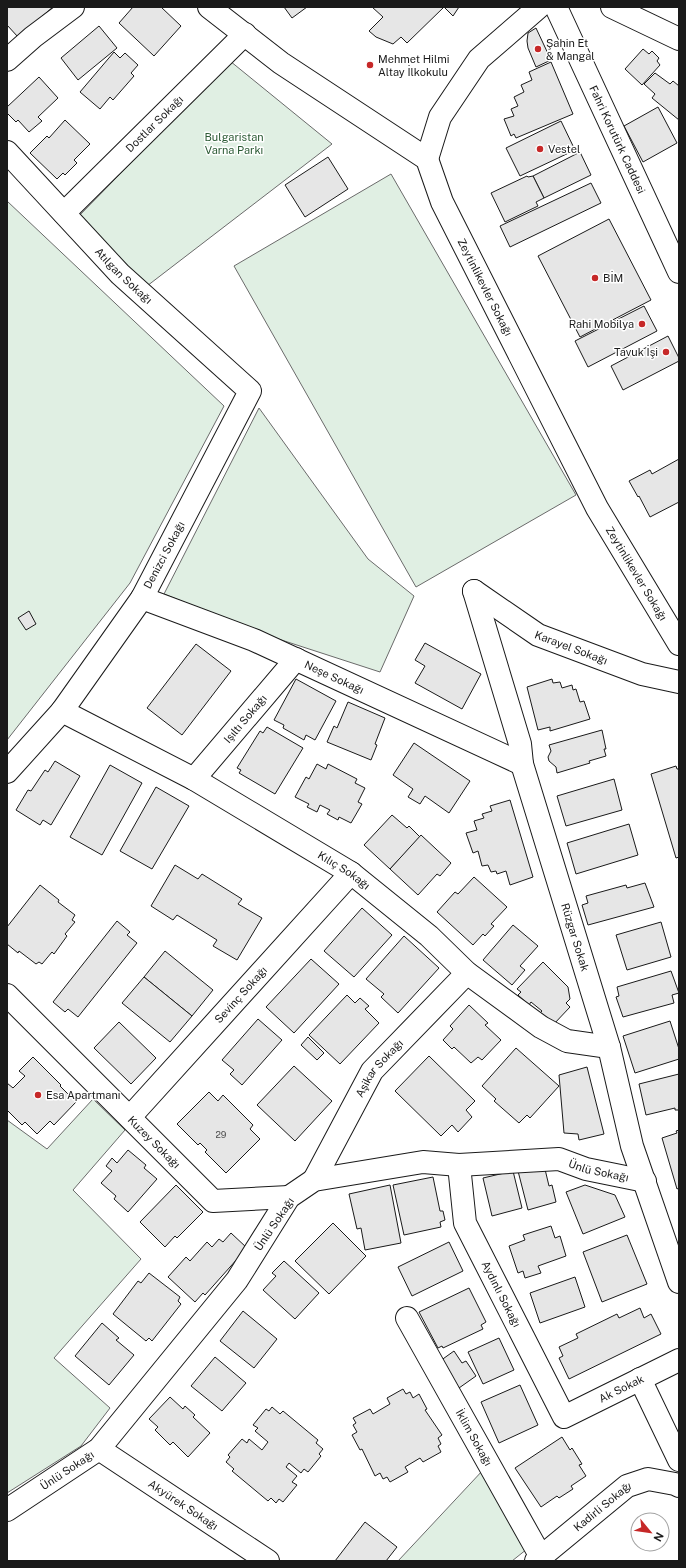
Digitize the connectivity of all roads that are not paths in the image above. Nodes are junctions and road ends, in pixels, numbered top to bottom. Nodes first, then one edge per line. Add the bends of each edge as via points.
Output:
1 (73, 7) edge
2 (209, 7) edge
3 (539, 7) edge
4 (556, 7) edge
5 (612, 7) edge
6 (245, 34) junction
7 (679, 39) edge
8 (7, 60) edge
9 (7, 152) edge
10 (427, 159) junction
11 (64, 213) junction
12 (679, 272) edge
13 (250, 391) joint
14 (474, 590) joint
15 (142, 598) junction
16 (679, 644) edge
17 (296, 659) junction
18 (679, 682) edge
19 (62, 711) junction
20 (522, 764) junction
21 (7, 772) edge
22 (194, 779) junction
23 (350, 873) junction
24 (467, 973) junction
25 (7, 995) edge
26 (609, 1048) junction
27 (130, 1117) junction
28 (459, 1165) junction
29 (314, 1180) junction
30 (645, 1181) junction
31 (289, 1197) junction
32 (679, 1282) edge
33 (407, 1318) dead end
34 (679, 1360) edge
35 (640, 1379) junction
36 (564, 1417) joint
37 (99, 1450) junction
38 (679, 1460) edge
39 (679, 1486) edge
40 (7, 1510) edge
41 (538, 1559) edge
42 (268, 1561) edge

1 - 8 street via 32,37
2 - 6 street
3 - 10 street via 479,59 440,117
4 - 12 street, Fahri Korutürk Caddesi
5 - 7 street
6 - 10 street via 281,63
6 - 11 street, Dostlar Sokağı
9 - 11 street, Atılgan Sokağı
10 - 16 street, Zeytinlikevler Sokağı via 442,202 597,508
11 - 13 street, Atılgan Sokağı via 120,274
13 - 15 street, Denizci Sokağı
14 - 18 street, Karayel Sokağı via 538,635 642,674
14 - 20 street, Rüzgar Sokak via 520,744
15 - 17 street, Neşe Sokağı via 254,640
15 - 19 street, Denizci Sokağı
17 - 20 street, Neşe Sokağı
17 - 22 street, Işıltı Sokağı
19 - 21 street, Denizci Sokağı
19 - 22 street, Kılıç Sokağı
20 - 26 street, Rüzgar Sokak
22 - 23 street, Kılıç Sokağı
23 - 24 street, Kılıç Sokağı via 429,936
23 - 27 street, Sevinç Sokağı
24 - 26 street, Kılıç Sokağı via 542,1027 567,1040
24 - 29 street, Aşikar Sokağı via 372,1071
25 - 27 street, Kuzey Sokağı
26 - 30 street, Rüzgar Sokak via 632,1146
27 - 31 street, Kuzey Sokağı via 213,1201
28 - 29 street, Ünlü Sokağı via 423,1162
28 - 30 street, Ünlü Sokağı via 559,1159 586,1168
28 - 36 street, Aydınlı Sokağı via 465,1223
29 - 31 street, Ünlü Sokağı
30 - 32 street, Rüzgar Sokak
31 - 37 street, Ünlü Sokağı via 237,1280
33 - 41 street, İklim Sokağı
34 - 35 street, Ak Sokak
35 - 36 street, Ak Sokak
35 - 38 street
37 - 40 street, Ünlü Sokağı
37 - 42 street, Akyürek Sokağı
39 - 41 street, Kadirli Sokağı via 648,1479 627,1486

